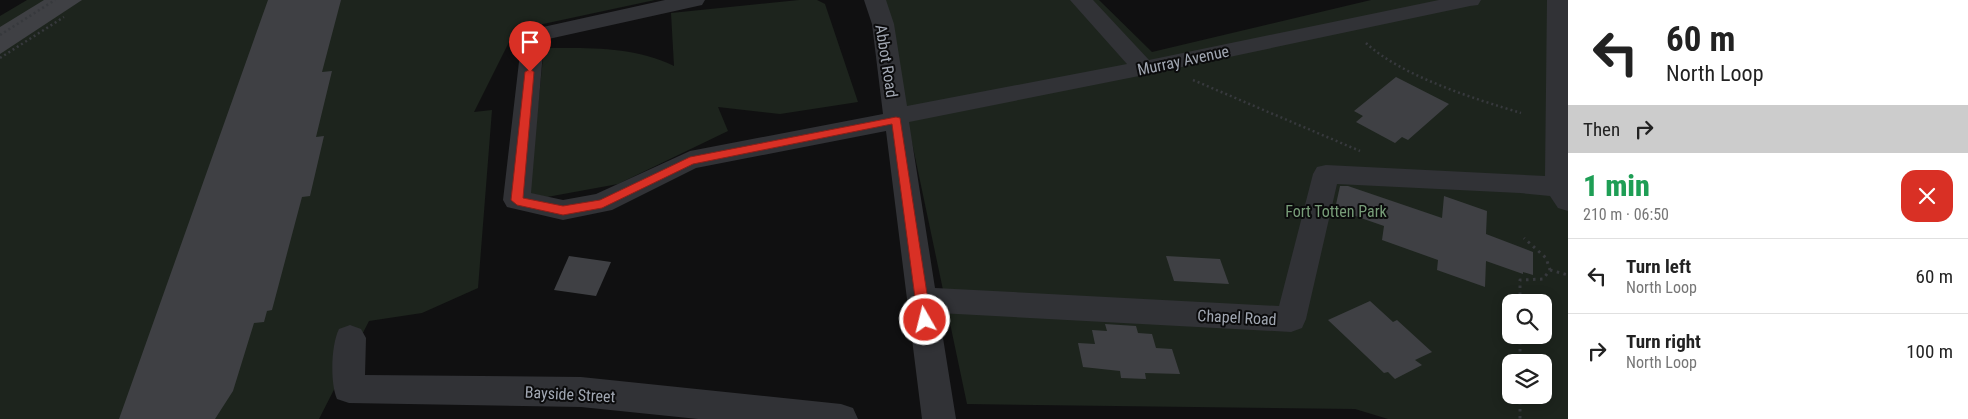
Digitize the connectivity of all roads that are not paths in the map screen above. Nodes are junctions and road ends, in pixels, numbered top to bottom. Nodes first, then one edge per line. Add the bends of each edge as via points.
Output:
1 (694, 0) edge
2 (875, 0) edge
3 (1080, 0) edge
4 (1470, 0) edge
5 (1558, 0) edge
6 (606, 9) edge
7 (1562, 35) edge
8 (1144, 68) junction
9 (896, 118) junction
10 (1563, 194) edge
11 (922, 300) junction
12 (350, 338) dead end
13 (841, 419) edge
14 (939, 419) edge

1 - 6 street
2 - 9 street, Abbot Road via 882,24
3 - 8 street
4 - 8 street, Murray Avenue
5 - 7 street
6 - 9 street, Murray Avenue via 533,36 517,200 563,210 602,203 690,160
7 - 10 street
8 - 9 street, Murray Avenue
9 - 11 street, Abbot Road
10 - 11 street, Chapel Road via 1520,183 1326,174 1291,319
11 - 14 street, Abbot Road
12 - 13 street, Bayside Street via 349,389 581,392

